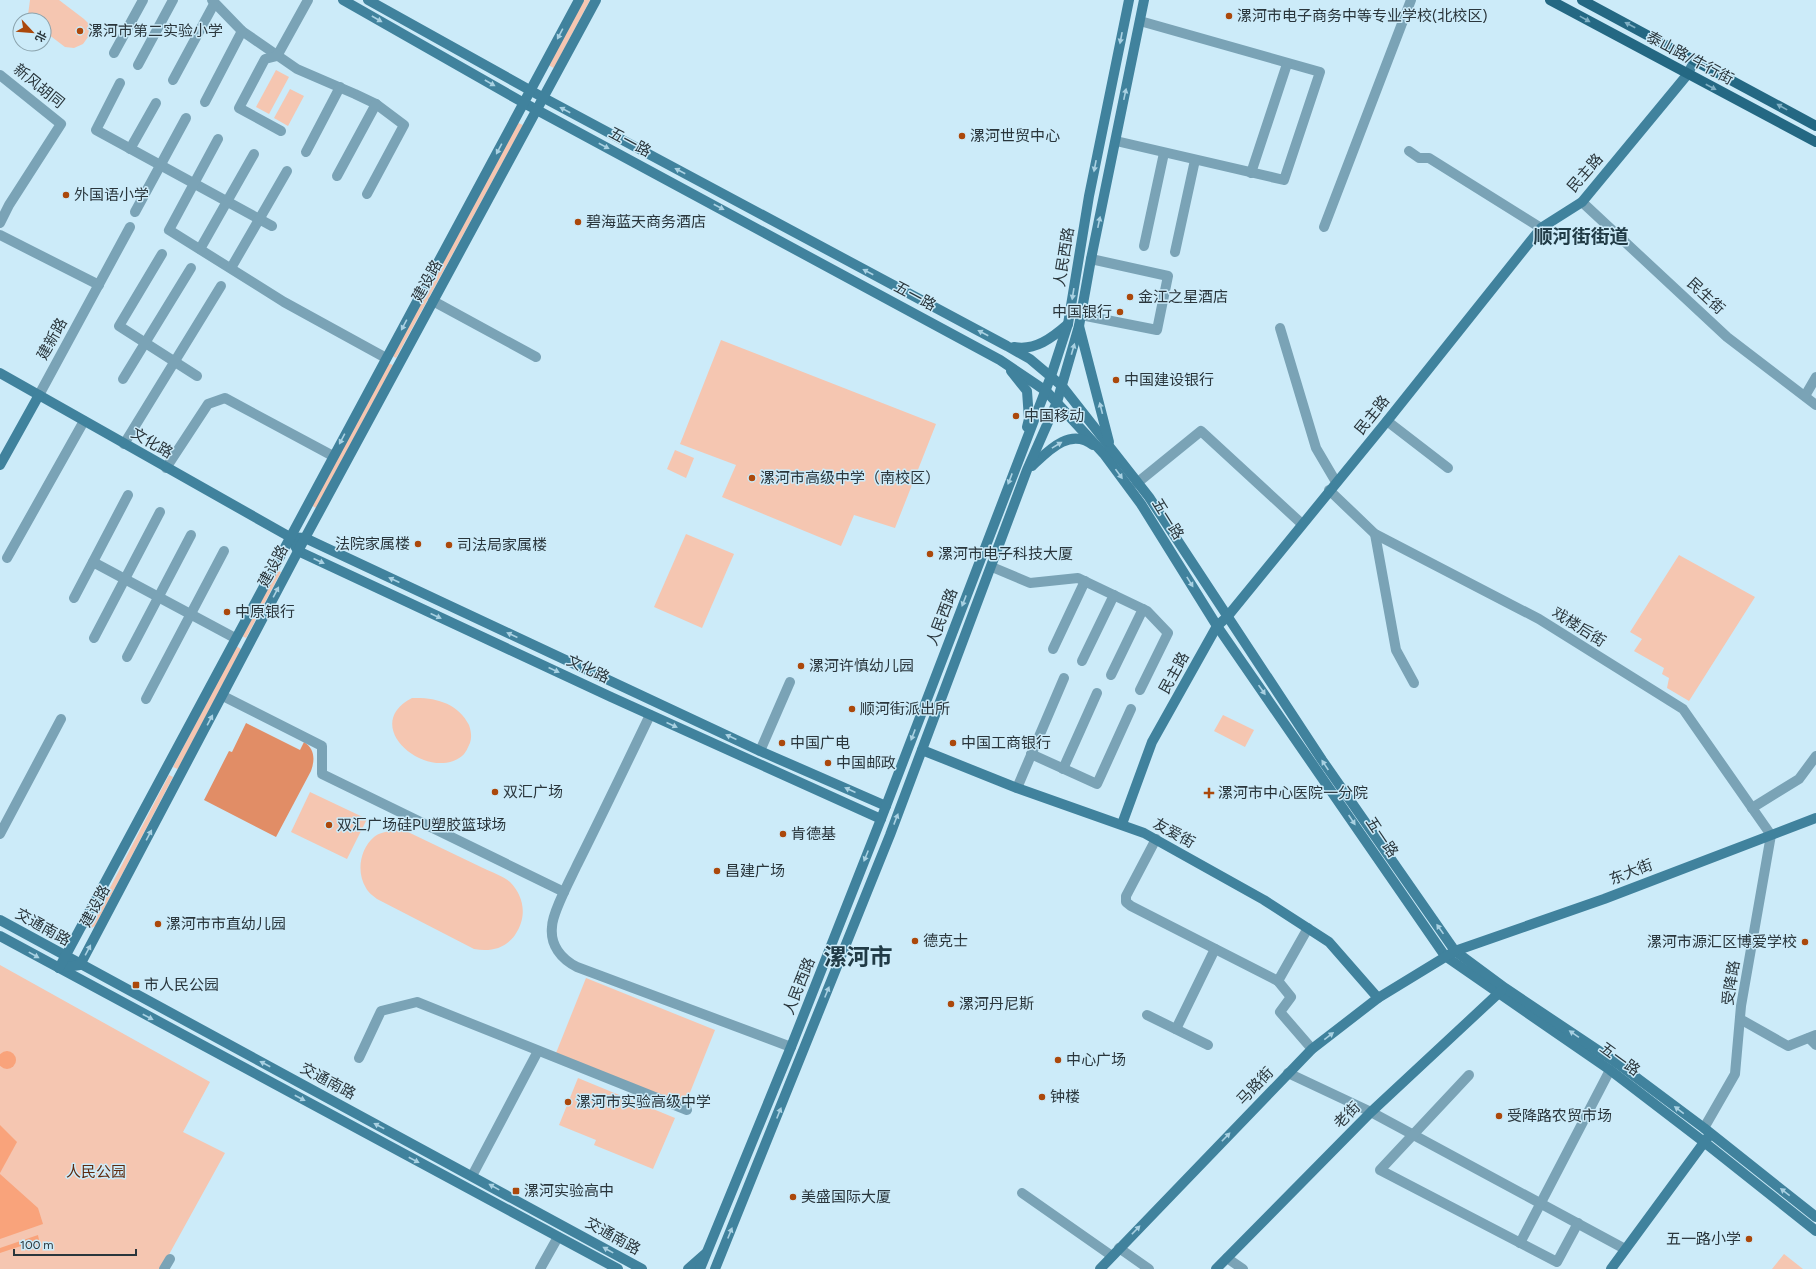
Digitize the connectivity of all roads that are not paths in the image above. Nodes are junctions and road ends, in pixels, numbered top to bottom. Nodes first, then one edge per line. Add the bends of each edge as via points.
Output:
1 (143, 0) edge
2 (173, 0) edge
3 (308, 0) edge
4 (343, 0) edge
5 (368, 0) edge
6 (579, 0) edge
7 (596, 0) edge
8 (1129, 0) edge
9 (1144, 0) edge
10 (1412, 0) edge
11 (1550, 0) edge
12 (1582, 0) edge
13 (213, 2) edge
14 (1140, 21) junction
15 (242, 31) junction
16 (114, 53) dead end
17 (277, 56) junction
18 (1695, 60) junction
19 (1287, 64) junction
20 (138, 65) dead end
21 (1688, 74) junction
22 (0, 75) edge
23 (172, 80) dead end
24 (120, 83) dead end
25 (340, 87) junction
26 (530, 91) junction
27 (544, 98) junction
28 (156, 102) dead end
29 (204, 102) dead end
30 (524, 103) junction
31 (376, 104) junction
32 (538, 110) junction
33 (186, 118) dead end
34 (1816, 126) edge
35 (281, 131) dead end
36 (218, 139) dead end
37 (1116, 142) junction
38 (1816, 142) edge
39 (130, 149) junction
40 (1409, 151) dead end
41 (306, 152) dead end
42 (1164, 153) junction
43 (254, 154) dead end
44 (1195, 160) junction
45 (160, 165) junction
46 (287, 171) dead end
47 (1251, 173) junction
48 (337, 176) dead end
49 (194, 183) junction
50 (367, 194) dead end
51 (226, 201) junction
52 (1582, 202) junction
53 (135, 212) dead end
54 (259, 220) junction
55 (0, 223) edge
56 (272, 226) dead end
57 (130, 227) dead end
58 (1324, 228) dead end
59 (1541, 228) junction
60 (0, 235) edge
61 (1144, 246) dead end
62 (200, 249) junction
63 (1175, 252) dead end
64 (162, 254) dead end
65 (1091, 259) junction
66 (191, 268) dead end
67 (231, 268) junction
68 (99, 285) junction
69 (221, 286) dead end
70 (433, 302) junction
71 (1082, 315) junction
72 (1068, 324) junction
73 (1079, 326) junction
74 (1280, 328) dead end
75 (145, 344) junction
76 (1007, 346) junction
77 (536, 357) dead end
78 (386, 358) junction
79 (1000, 360) junction
80 (175, 362) junction
81 (398, 364) junction
82 (0, 374) edge
83 (197, 376) dead end
84 (1051, 376) junction
85 (1816, 376) edge
86 (123, 379) dead end
87 (1062, 386) junction
88 (1046, 391) junction
89 (39, 395) junction
90 (1805, 396) junction
91 (1057, 402) junction
92 (1816, 405) edge
93 (84, 421) junction
94 (1387, 421) junction
95 (124, 444) junction
96 (1107, 450) junction
97 (1020, 454) junction
98 (333, 456) junction
99 (0, 465) edge
100 (166, 468) junction
101 (1448, 468) dead end
102 (1028, 470) junction
103 (1336, 482) junction
104 (1137, 483) junction
105 (1329, 490) junction
106 (128, 495) dead end
107 (160, 512) dead end
108 (1302, 524) junction
109 (1375, 534) junction
110 (191, 536) dead end
111 (290, 537) junction
112 (305, 538) junction
113 (224, 550) dead end
114 (298, 551) junction
115 (7, 558) dead end
116 (93, 562) junction
117 (992, 567) junction
118 (125, 579) junction
119 (1085, 581) junction
120 (1114, 595) junction
121 (158, 597) junction
122 (74, 598) dead end
123 (1143, 609) junction
124 (190, 614) junction
125 (1227, 617) junction
126 (1217, 626) junction
127 (94, 638) dead end
128 (235, 638) junction
129 (249, 645) junction
130 (1053, 649) dead end
131 (127, 657) dead end
132 (1082, 661) dead end
133 (1111, 675) dead end
134 (1064, 678) dead end
135 (790, 682) dead end
136 (1414, 683) dead end
137 (1140, 690) dead end
138 (1097, 693) dead end
139 (222, 696) junction
140 (146, 699) dead end
141 (1131, 709) dead end
142 (650, 715) junction
143 (61, 719) dead end
144 (760, 750) junction
145 (922, 750) junction
146 (1032, 754) junction
147 (1816, 756) edge
148 (166, 768) junction
149 (1063, 769) junction
150 (180, 776) junction
151 (1017, 788) junction
152 (873, 801) junction
153 (886, 806) junction
154 (1752, 808) junction
155 (868, 813) junction
156 (881, 819) junction
157 (1814, 821) edge
158 (1122, 824) junction
159 (0, 834) edge
160 (1771, 835) junction
161 (1156, 839) junction
162 (564, 892) junction
163 (0, 920) edge
164 (1308, 928) junction
165 (0, 936) edge
166 (1216, 949) junction
167 (1455, 951) junction
168 (1445, 956) junction
169 (65, 957) junction
170 (80, 965) junction
171 (59, 968) junction
172 (1278, 981) junction
173 (1502, 990) junction
174 (1378, 998) junction
175 (1147, 1015) dead end
176 (1740, 1019) junction
177 (1176, 1029) junction
178 (1814, 1040) edge
179 (1208, 1045) dead end
180 (791, 1047) junction
181 (1312, 1049) junction
182 (538, 1051) junction
183 (359, 1058) dead end
184 (1610, 1070) junction
185 (1288, 1073) junction
186 (1469, 1075) dead end
187 (686, 1110) dead end
188 (1371, 1112) junction
189 (1707, 1131) junction
190 (1413, 1135) junction
191 (1704, 1142) junction
192 (472, 1176) junction
193 (1022, 1193) dead end
194 (1541, 1203) junction
195 (1816, 1217) edge
196 (1578, 1223) junction
197 (1816, 1231) edge
198 (558, 1237) junction
199 (1520, 1243) junction
200 (1625, 1249) junction
201 (708, 1251) junction
202 (1116, 1252) junction
203 (720, 1258) junction
204 (1227, 1258) junction
205 (170, 1259) dead end
206 (164, 1269) edge
207 (540, 1269) edge
208 (618, 1269) edge
209 (642, 1269) edge
210 (688, 1269) edge
211 (700, 1269) edge
212 (715, 1269) edge
213 (722, 1269) edge
214 (1100, 1269) edge
215 (1149, 1269) edge
216 (1216, 1269) edge
217 (1243, 1269) edge
218 (1611, 1269) edge

1 - 16 street
2 - 20 street
3 - 17 street
4 -> 30 street, 五一路
5 - 26 street, 五一路
6 -> 26 street, 建设路
7 - 27 street, 建设路
8 -> 72 street, 人民西路 via 1089,196
9 - 14 street, 人民西路
10 - 58 street
11 -> 21 main road, 泰山路/牛行街
18 -> 12 main road, 泰山路/牛行街
13 - 15 street
13 - 23 street
14 - 19 street
37 -> 14 street, 人民西路
15 - 17 street
15 - 29 street
17 - 25 street via 297,69
17 - 35 street via 265,59 239,108
18 - 21 street, 民主路
34 -> 18 main road, 泰山路/牛行街
19 - 47 street
19 - 47 street via 1320,72 1284,180
21 -> 38 main road, 泰山路/牛行街
21 - 52 street, 民主路
22 - 55 street, 新风胡同 via 61,124
24 - 39 street via 96,130
25 - 31 street
25 - 41 street
26 - 27 street, 五一路
26 - 30 street, 建设路
27 - 32 street, 建设路
76 -> 27 street, 五一路
28 - 39 street
30 - 32 street, 五一路
30 -> 78 street, 建设路
31 - 48 street
31 - 50 street via 404,125
32 - 70 street, 建设路
32 -> 79 street, 五一路
33 - 45 street
36 - 49 street
37 - 42 street
65 -> 37 street, 人民西路
39 - 45 street
40 - 59 street via 1419,158 1429,158
42 - 44 street
42 - 61 street
43 - 51 street
44 - 47 street
44 - 63 street
45 - 49 street
45 - 53 street
46 - 54 street
49 - 51 street
49 - 62 street via 168,230
51 - 54 street
51 - 62 street
52 - 59 street, 民主路
52 - 90 street, 民生街 via 1727,337
54 - 56 street
54 - 67 street
57 - 68 street, 建新路
59 - 94 street, 民主路
60 - 68 street
62 - 67 street
64 - 75 street via 119,326
65 - 71 street, 人民西路
65 - 71 street via 1168,276 1157,330
66 - 75 street
67 - 78 street via 284,302
68 - 89 street, 建新路
69 - 80 street
70 - 77 street
70 - 81 street, 建设路
71 - 73 street, 人民西路
72 - 76 street via 1052,338 1037,345 1025,349
72 - 84 street, 人民西路
87 -> 73 street, 人民西路
96 -> 73 street
74 - 103 street via 1316,448
75 - 80 street
75 - 86 street
76 - 84 street, 五一路 via 1030,359
78 - 81 street
78 -> 98 street, 建设路
79 - 88 street, 五一路
79 - 97 street via 1027,391 1029,419
80 - 83 street
80 - 95 street
81 - 112 street, 建设路
82 - 89 street, 文化路
84 - 87 street, 五一路
84 - 88 street, 人民西路
85 - 90 street
87 - 91 street, 人民西路
87 - 96 street, 五一路
88 - 91 street, 五一路
88 - 97 street, 人民西路
89 - 93 street, 文化路
89 - 99 street, 建新路
90 - 92 street, 民生街
91 - 96 street, 五一路
91 - 102 street, 人民西路
93 - 95 street, 文化路
93 - 115 street
94 - 101 street
94 - 103 street, 民主路
95 - 100 street, 文化路
102 -> 96 street via 1057,443 1068,440 1079,439
96 - 104 street, 五一路
96 -> 126 street, 五一路
97 -> 153 street, 人民西路
98 - 100 street via 225,398 208,404
98 - 111 street, 建设路
100 - 111 street, 文化路
102 - 117 street, 人民西路
103 - 105 street, 民主路
104 - 108 street via 1201,431
104 - 125 street, 五一路
105 - 108 street, 民主路
105 - 109 street, 戏楼后街
106 - 116 street
107 - 118 street
108 - 125 street, 民主路
109 - 136 street via 1396,650
109 - 154 street, 戏楼后街 via 1538,619 1683,709
110 - 121 street
111 - 112 street, 文化路
111 - 114 street
111 - 128 street, 建设路
112 - 114 street, 建设路
144 -> 112 street, 文化路
113 - 124 street
129 -> 114 street, 建设路
114 -> 142 street, 文化路
116 - 118 street
116 - 122 street
117 - 119 street via 1030,583 1078,578
117 - 145 street, 人民西路
118 - 121 street
118 - 127 street
119 - 120 street
119 - 130 street
120 - 123 street
120 - 132 street
121 - 124 street
121 - 131 street
123 - 133 street
123 - 137 street via 1168,633
124 - 128 street
124 - 140 street
125 - 126 street, 民主路
167 -> 125 street, 五一路 via 1322,760
126 - 158 street, 民主路 via 1152,742
126 -> 168 street, 五一路
128 - 129 street
128 - 148 street, 建设路
129 - 139 street, 建设路
134 - 146 street
135 - 144 street
138 - 149 street
150 -> 139 street, 建设路
139 - 162 street via 322,746 322,774
141 - 149 street via 1097,784
142 -> 155 street, 文化路
142 - 162 street
143 - 159 street
152 -> 144 street, 文化路
145 - 151 street, 友爱街
203 -> 145 street, 人民西路
146 - 149 street
146 - 151 street
147 - 154 street via 1799,779
148 - 150 street
148 - 169 street, 建设路
170 -> 150 street, 建设路
151 - 158 street, 友爱街
152 - 153 street, 文化路
152 - 155 street
153 - 156 street, 人民西路
154 - 160 street, 戏楼后街
155 - 156 street, 文化路
156 -> 180 street, 人民西路
157 - 160 street, 东大街
158 - 161 street, 友爱街
160 - 167 street, 东大街 via 1604,899
160 - 176 street, 受降路
161 - 164 street, 友爱街
161 - 166 street via 1126,896 1126,902
162 - 180 street via 551,926 553,941 560,955 569,963
163 - 169 street, 交通南路
164 - 172 street
164 - 174 street, 友爱街 via 1329,942
165 -> 171 street, 交通南路
166 - 172 street
166 - 177 street
167 - 168 street, 马路街
167 - 173 street, 五一路
168 - 173 street, 五一路
168 - 174 street, 马路街
169 - 170 street, 交通南路
169 - 171 street, 建设路
170 - 171 street
192 -> 170 street, 交通南路
171 -> 198 street, 交通南路
172 - 181 street via 1290,997 1280,1012
173 - 184 street, 五一路
173 - 188 street, 老街
189 -> 173 street, 五一路 via 1617,1063
181 -> 174 street, 马路街
175 - 177 street
176 - 178 street via 1788,1046
176 - 189 street, 受降路 via 1735,1074
177 - 179 street
180 - 201 street, 人民西路
181 - 185 street, 马路街
182 - 183 street via 417,1002 381,1010
182 - 187 street
182 - 192 street
184 - 191 street, 五一路
184 - 194 street
185 - 188 street
202 -> 185 street, 马路街
186 - 190 street
188 - 190 street
188 - 204 street, 老街
189 - 191 street, 受降路
195 -> 189 street, 五一路
190 - 194 street
190 - 199 street via 1380,1170
191 - 197 street, 五一路
191 - 200 street, 受降路
209 -> 192 street, 交通南路
193 - 202 street
194 - 196 street
194 - 199 street
196 - 199 street via 1557,1262
196 - 200 street
198 - 207 street
198 - 208 street, 交通南路
200 - 218 street, 受降路
201 - 210 street
201 - 211 street, 人民西路
202 - 214 street, 马路街
202 - 215 street
203 - 212 street, 人民西路
203 - 213 street
204 - 216 street, 老街
204 - 217 street
205 - 206 street

